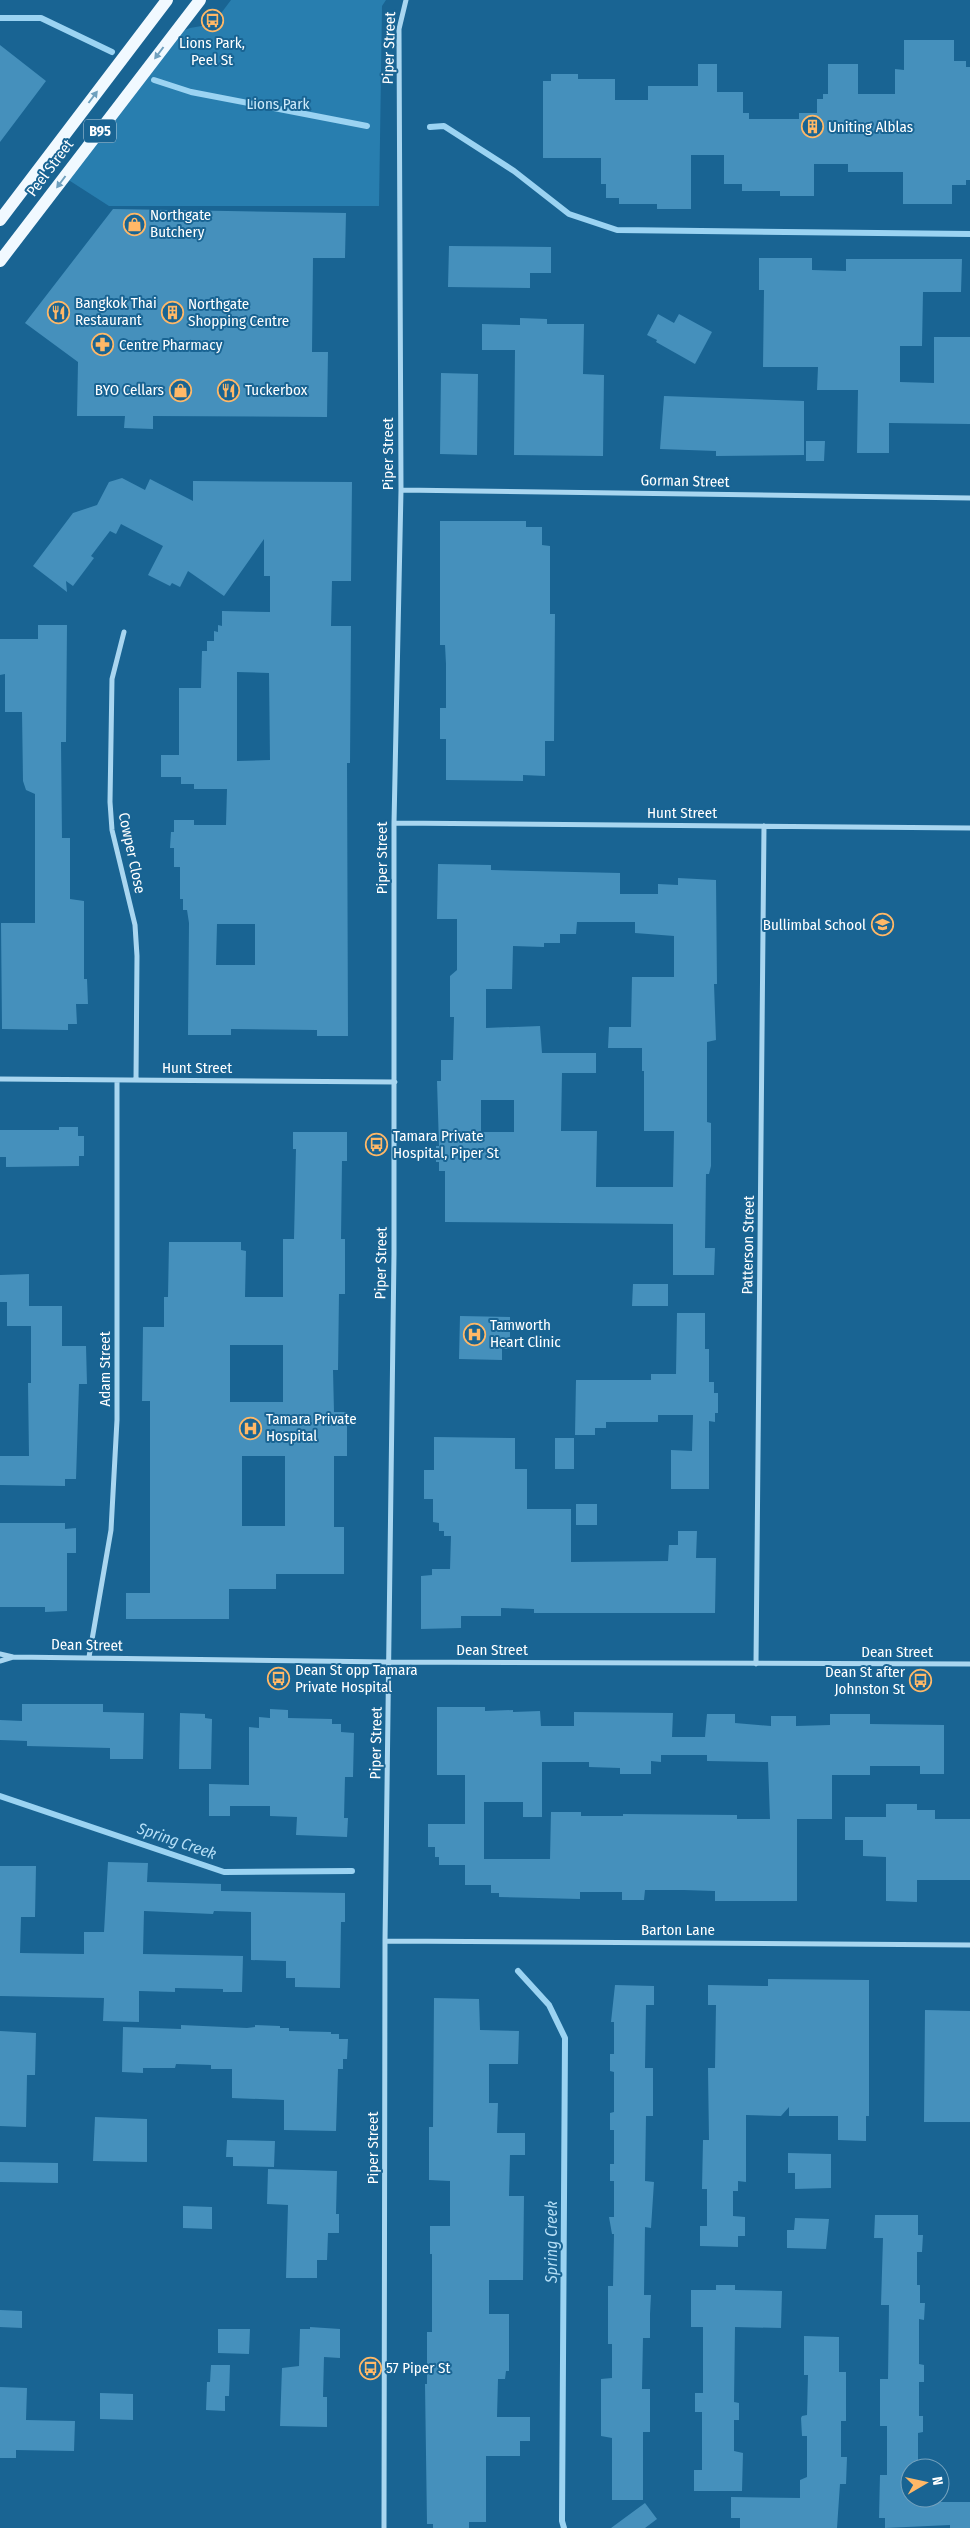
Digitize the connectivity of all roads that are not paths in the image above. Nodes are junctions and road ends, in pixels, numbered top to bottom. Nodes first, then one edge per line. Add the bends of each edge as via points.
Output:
1 (167, 0) edge
2 (200, 0) edge
3 (406, 0) edge
4 (0, 220) edge
5 (0, 261) edge
6 (401, 490) junction
7 (970, 498) edge
8 (124, 632) dead end
9 (394, 823) junction
10 (764, 826) junction
11 (970, 828) edge
12 (0, 1079) edge
13 (118, 1080) junction
14 (136, 1080) junction
15 (395, 1082) junction
16 (0, 1654) edge
17 (13, 1657) junction
18 (89, 1657) junction
19 (0, 1661) edge
20 (389, 1662) junction
21 (756, 1664) junction
22 (970, 1664) edge
23 (386, 1941) junction
24 (970, 1945) edge
25 (384, 2528) edge

4 -> 1 main road, Peel Street / B95
2 -> 5 main road, Peel Street / B95
3 - 6 street, Piper Street via 399,29
6 - 7 street, Gorman Street
6 - 9 street, Piper Street
8 - 14 street, Cowper Close via 112,679 110,802 112,830 135,925
9 - 10 street, Hunt Street
9 - 15 street, Piper Street
10 - 11 street, Hunt Street
10 - 21 street, Patterson Street
12 - 13 street, Hunt Street
13 - 14 street, Hunt Street
13 - 18 street, Adam Street via 117,1420 111,1530
14 - 15 street, Hunt Street
15 - 20 street, Piper Street
16 - 17 street, Dean Street
17 - 18 street, Dean Street
17 - 19 street, Dean Street
18 - 20 street, Dean Street
20 - 21 street, Dean Street
20 - 23 street, Piper Street
21 - 22 street, Dean Street
23 - 24 street, Barton Lane
23 - 25 street, Piper Street

